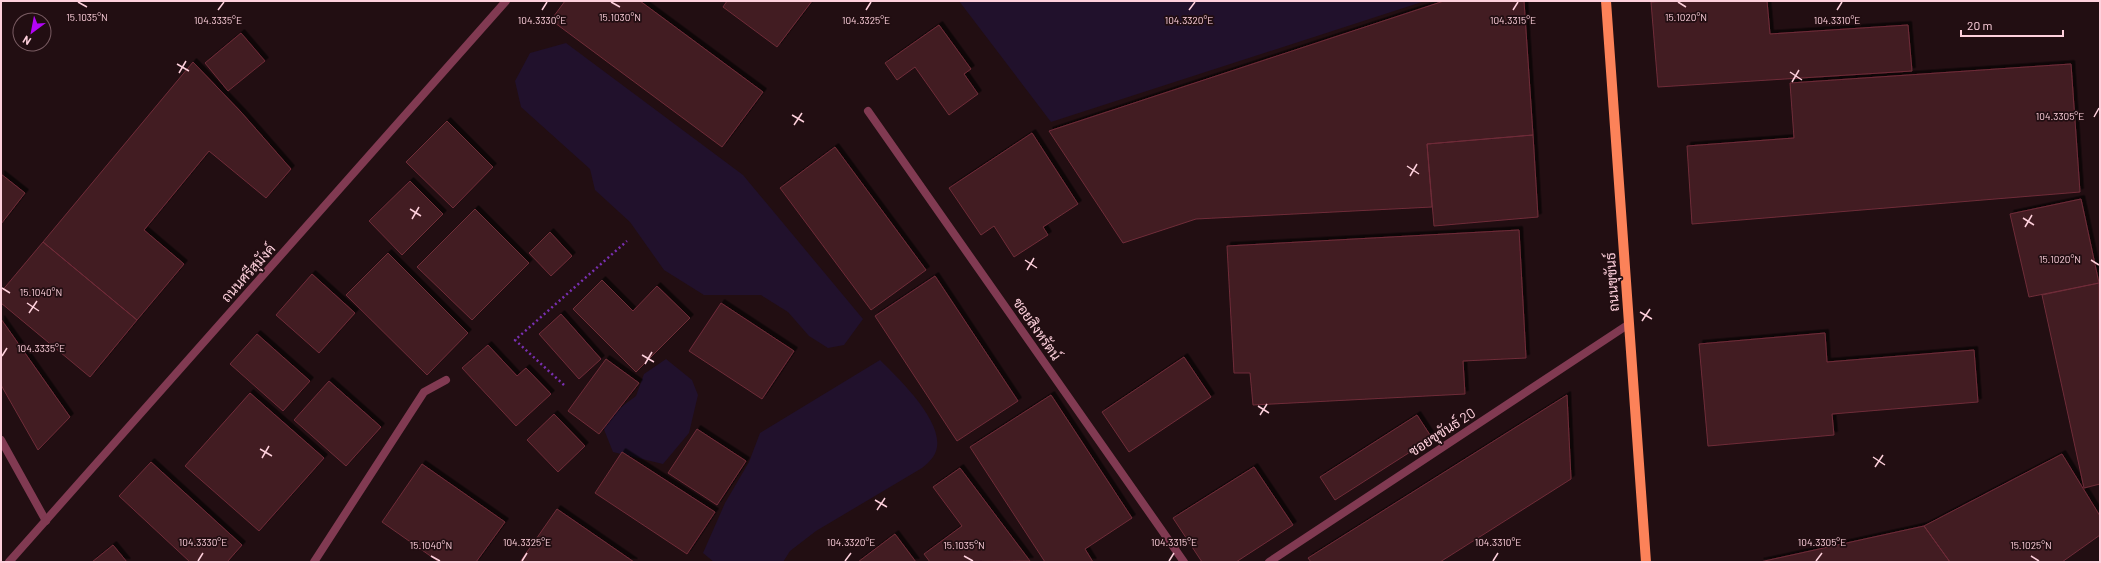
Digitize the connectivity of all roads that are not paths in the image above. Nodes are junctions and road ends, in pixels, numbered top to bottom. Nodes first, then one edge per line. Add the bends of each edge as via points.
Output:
1 (506, 1) edge
2 (1606, 1) edge
3 (868, 111) dead end
4 (1629, 324) junction
5 (446, 380) dead end
6 (1, 440) edge
7 (46, 521) junction
8 (9, 562) edge
9 (314, 562) edge
10 (1184, 562) edge
11 (1269, 562) edge
12 (1646, 562) edge

1 - 7 street, ถนนศรีสุมังค์
2 - 4 main road, ถนนขุขันธ์
3 - 10 street, ซอยสิงหรัตน์
4 - 11 street, ซอยขุขันธ์ 20
4 - 12 main road, ถนนขุขันธ์
5 - 9 street via 424,392
6 - 7 street
7 - 8 street, ถนนศรีสุมังค์

